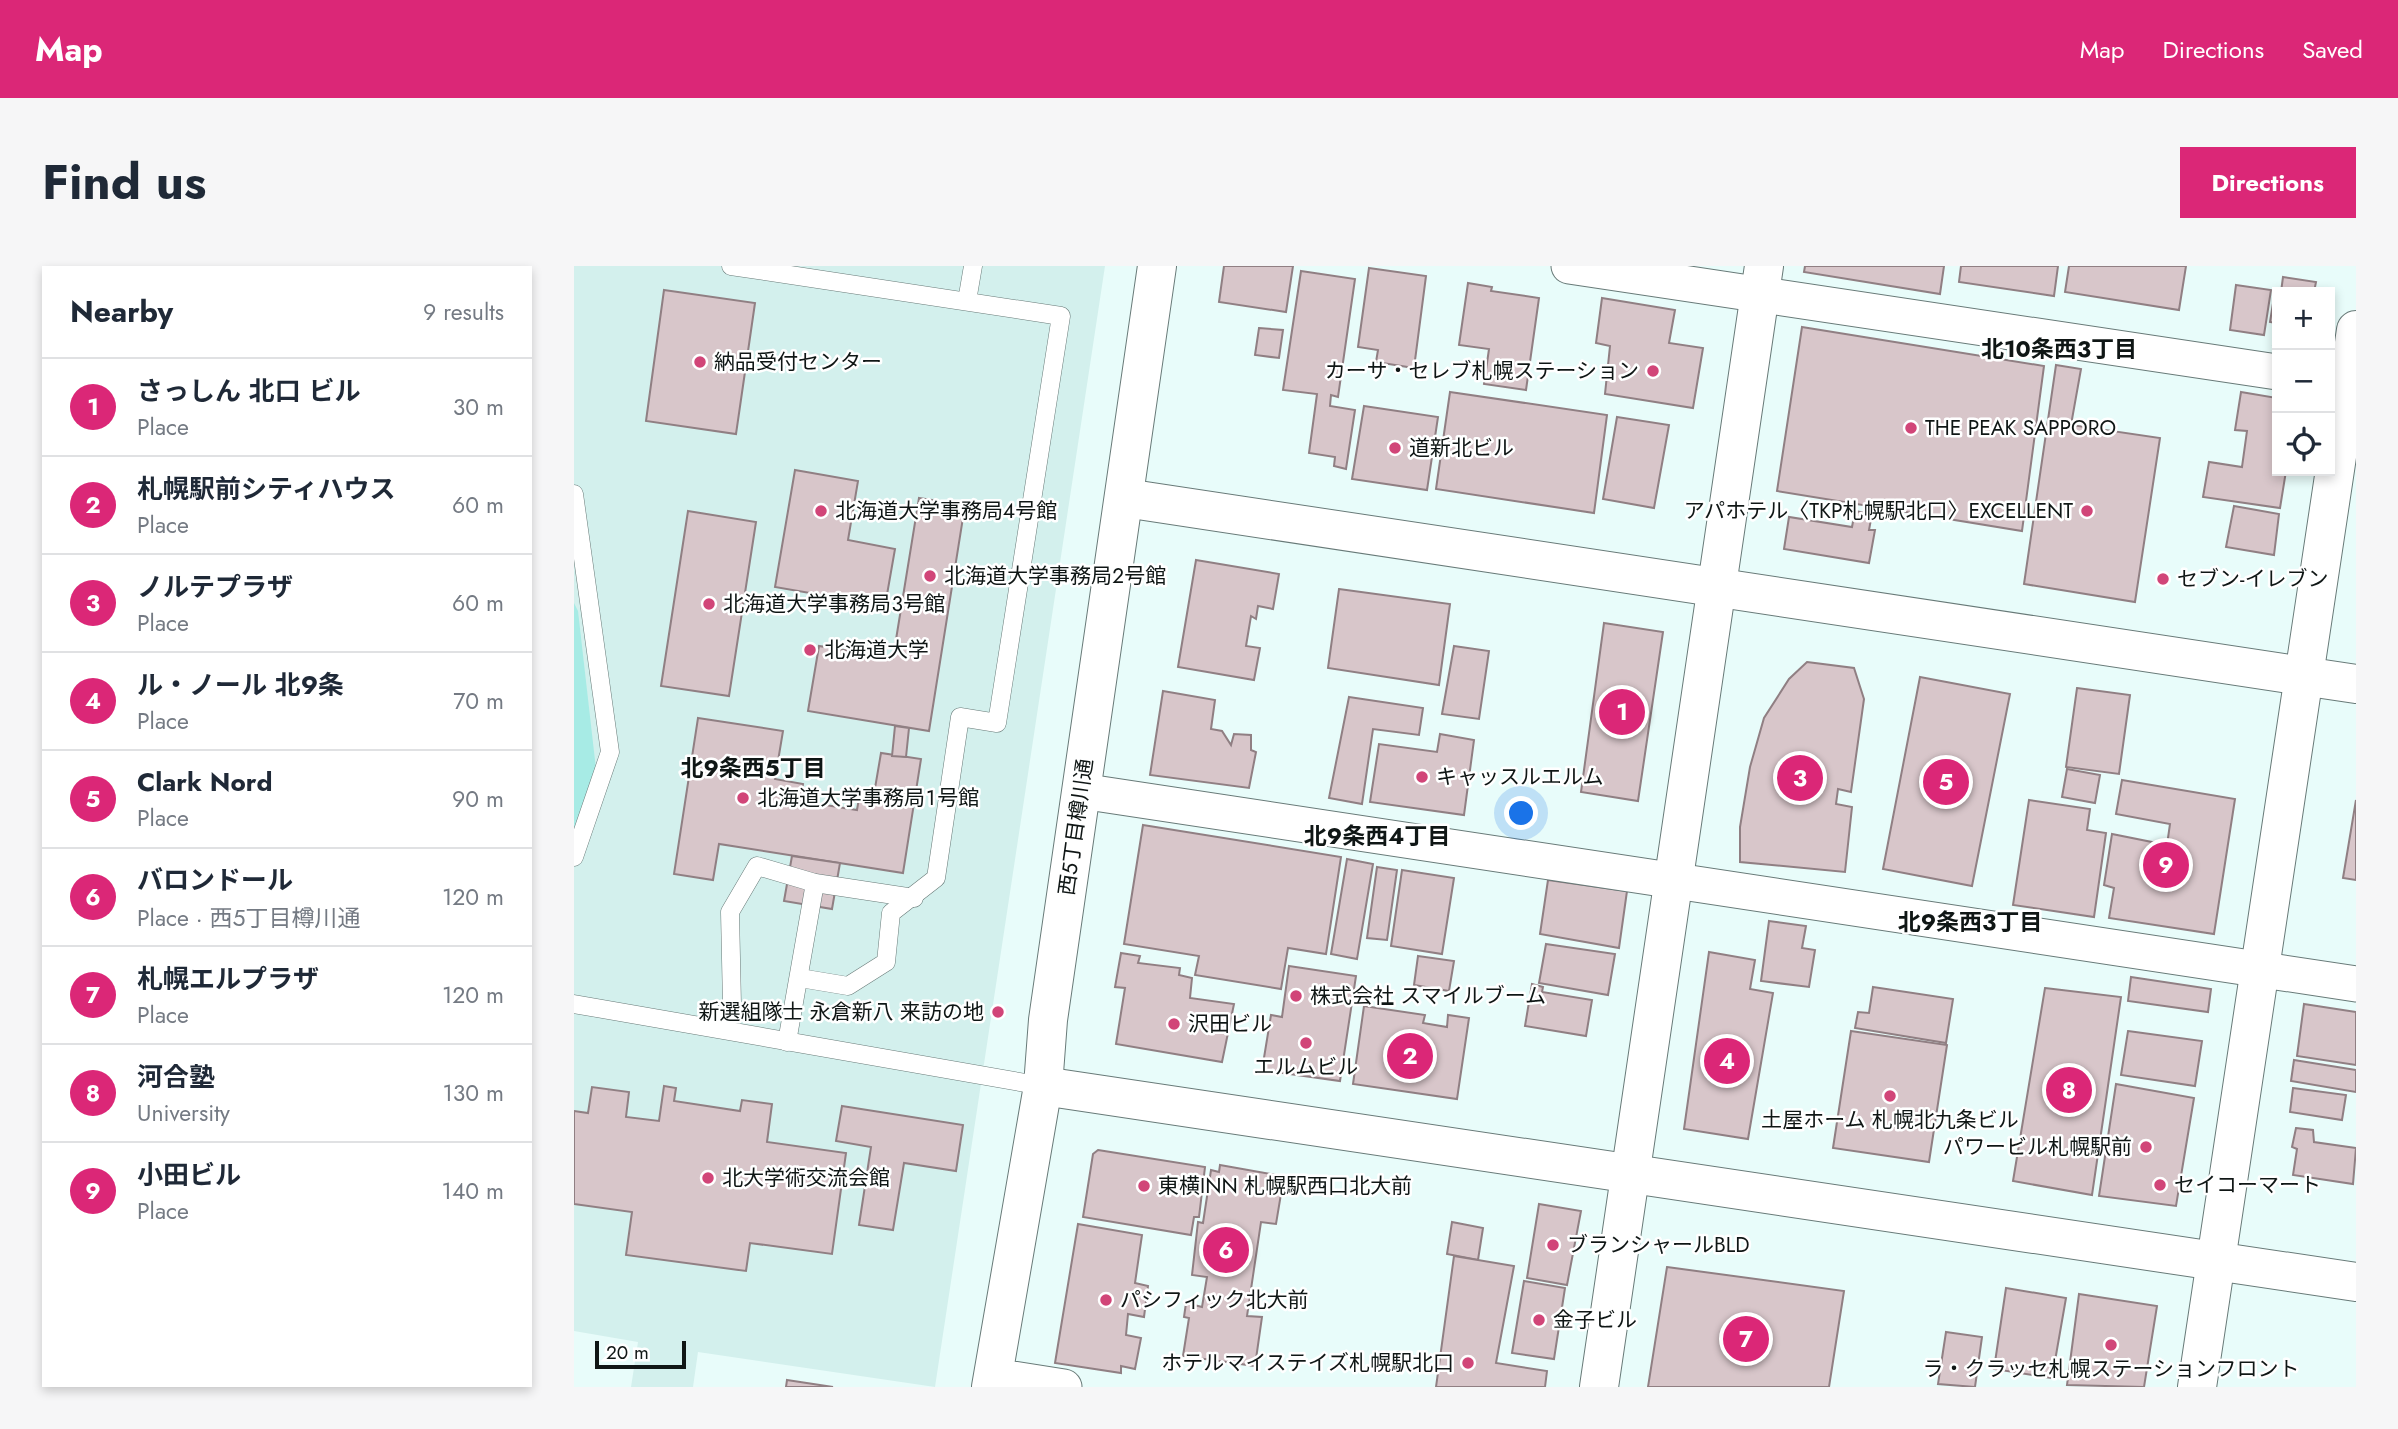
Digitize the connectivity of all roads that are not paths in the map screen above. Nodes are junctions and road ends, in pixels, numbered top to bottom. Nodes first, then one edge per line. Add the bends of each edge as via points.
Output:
1 (731, 266) edge
2 (972, 266) edge
3 (1157, 266) edge
4 (1569, 266) edge
5 (1762, 280) edge
6 (967, 301) junction
7 (2356, 330) edge
8 (2272, 371) edge
9 (2345, 382) edge
10 (574, 494) edge
11 (1125, 498) junction
12 (1716, 588) junction
13 (2304, 676) junction
14 (2356, 684) edge
15 (1082, 791) junction
16 (574, 857) edge
17 (1674, 880) junction
18 (815, 883) junction
19 (914, 898) junction
20 (2260, 969) junction
21 (800, 978) junction
22 (2356, 984) edge
23 (574, 1004) edge
24 (711, 1027) junction
25 (787, 1042) junction
26 (1043, 1086) junction
27 (1629, 1174) junction
28 (2217, 1262) junction
29 (2356, 1282) edge
30 (992, 1382) edge
31 (1064, 1387) edge
32 (1599, 1387) edge
33 (2197, 1387) edge

1 - 6 lane
2 - 6 lane
3 - 11 street, 西5丁目樽川通
4 - 5 street
5 - 8 street
5 - 12 street
6 - 19 lane via 1061,316 997,723 960,717 936,878
7 - 9 street
9 - 13 street
10 - 16 lane via 610,752
11 - 12 street
11 - 15 street, 西5丁目樽川通
12 - 13 street
12 - 17 street
13 - 14 street
13 - 20 street
15 - 17 street
15 - 26 street, 西5丁目樽川通 via 1048,1020
17 - 20 street
17 - 27 street
18 - 19 lane
18 - 21 lane
18 - 24 lane via 757,866 730,912 732,1004
19 - 21 lane via 891,913 886,962 849,986
20 - 22 street
20 - 28 street
21 - 25 lane
23 - 24 lane
24 - 25 lane
25 - 26 lane
26 - 27 street
26 - 30 street, 西5丁目樽川通
27 - 28 street
27 - 32 street
28 - 29 street
28 - 33 street
30 - 31 street

